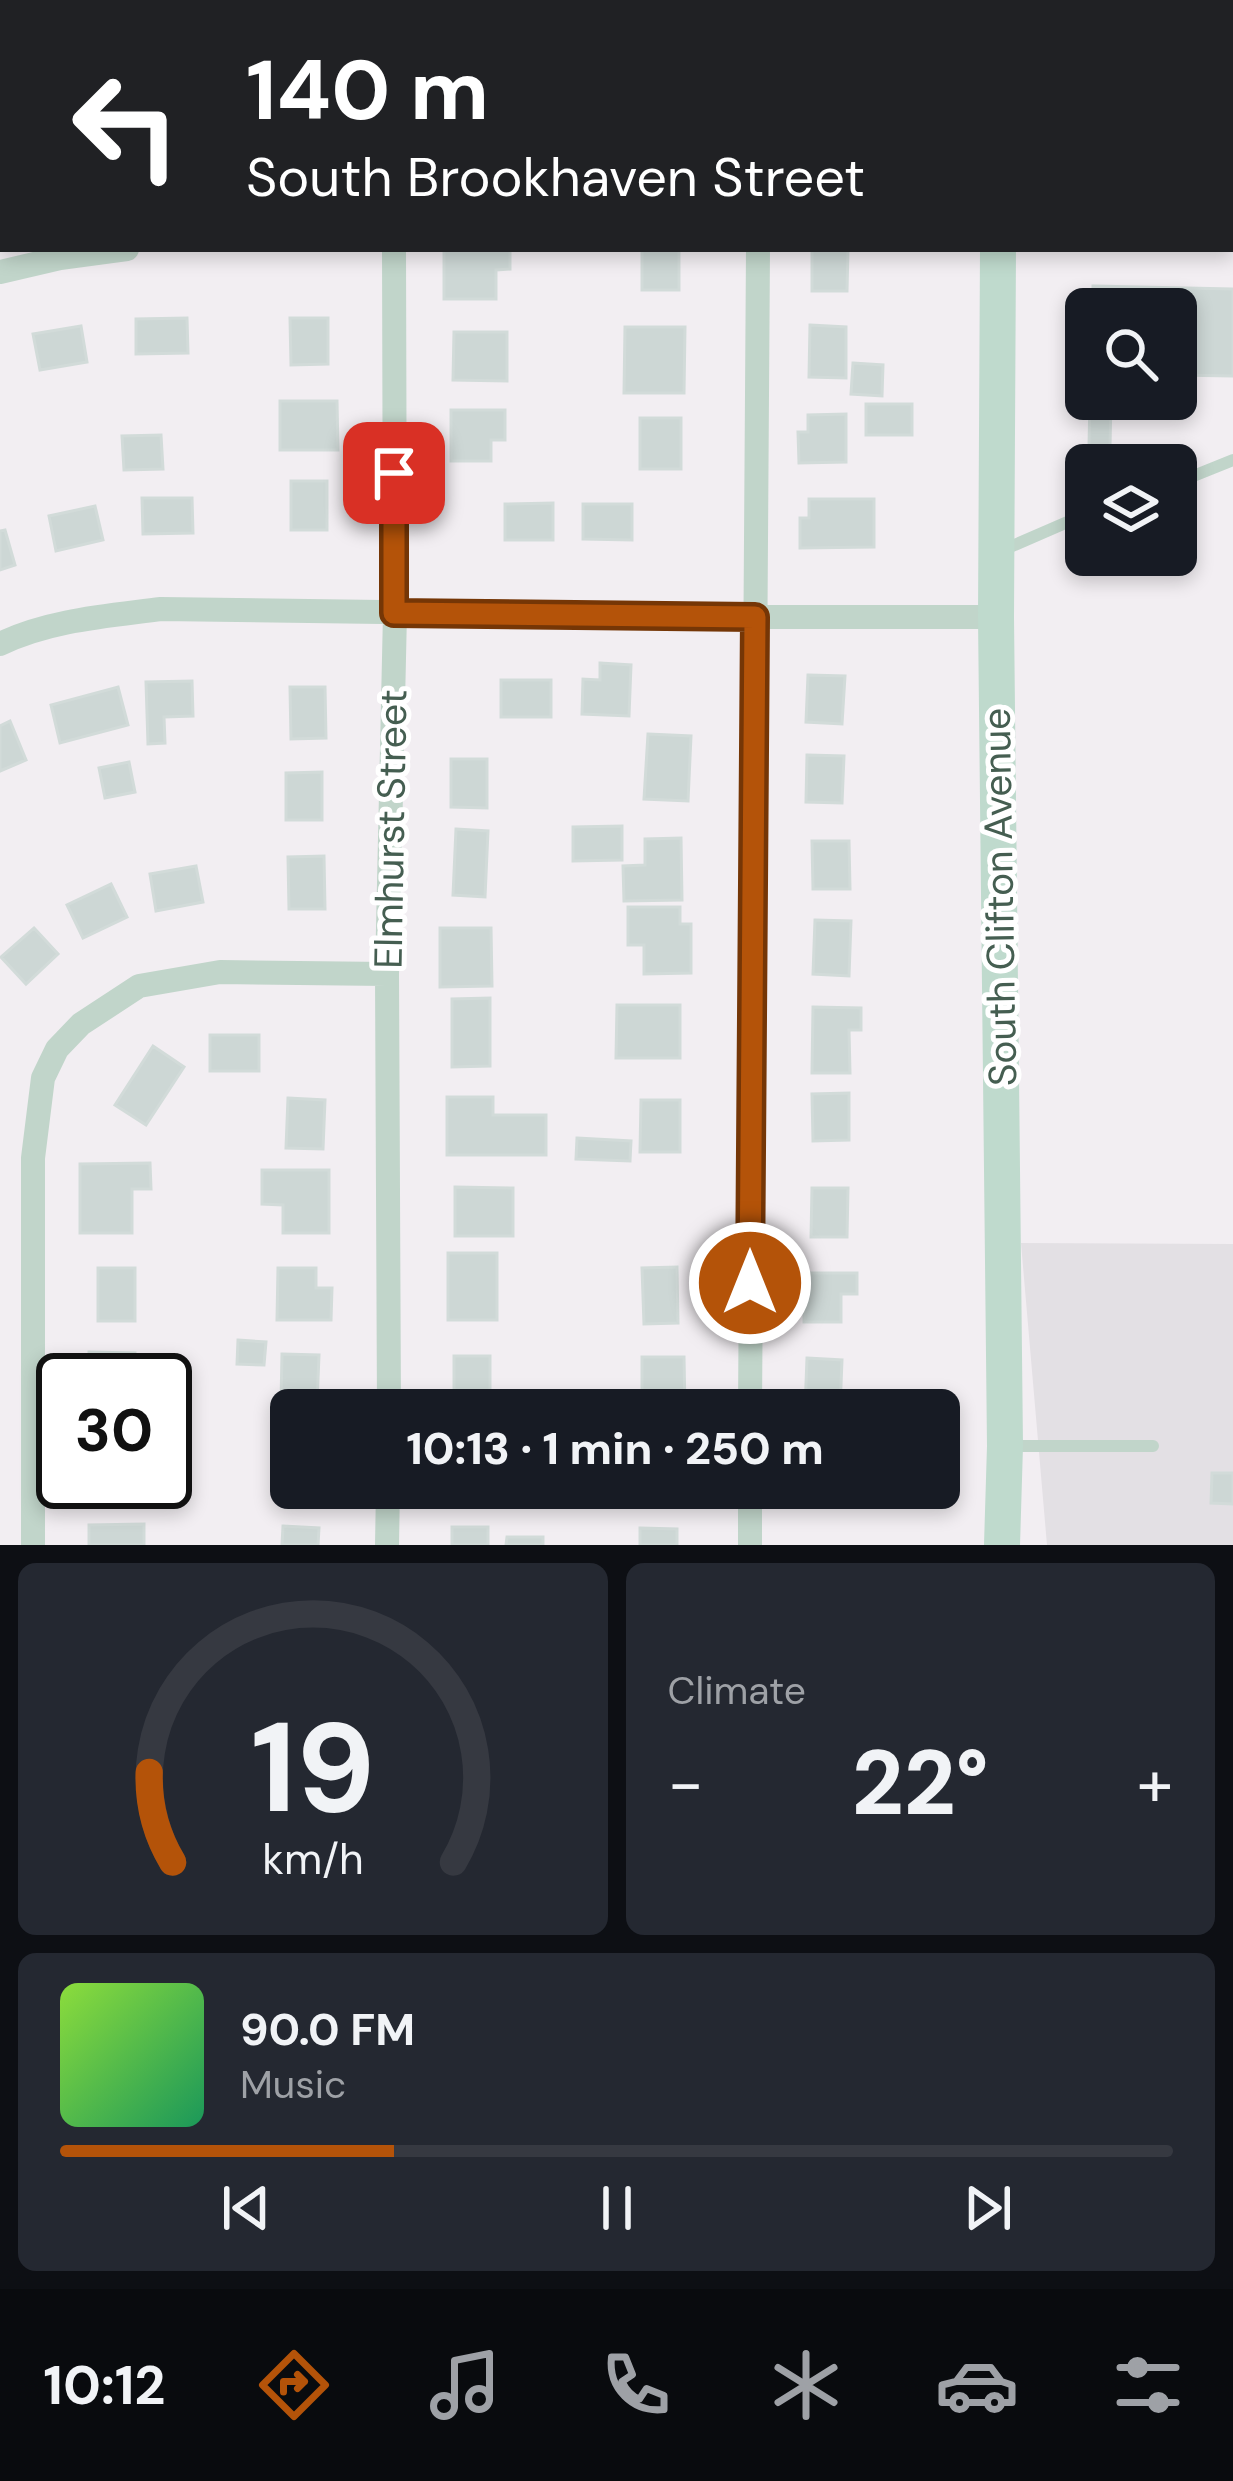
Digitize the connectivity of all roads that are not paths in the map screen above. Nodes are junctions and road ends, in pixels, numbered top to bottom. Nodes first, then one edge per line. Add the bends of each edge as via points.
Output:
1 (107, 252) edge
2 (394, 252) edge
3 (758, 252) edge
4 (998, 252) edge
5 (0, 272) edge
6 (1233, 460) edge
7 (1197, 474) edge
8 (1065, 523) edge
9 (996, 553) junction
10 (394, 613) junction
11 (755, 617) junction
12 (996, 617) junction
13 (0, 644) edge
14 (387, 974) junction
15 (389, 1389) edge
16 (750, 1389) edge
17 (1005, 1446) junction
18 (1153, 1446) dead end
19 (388, 1509) edge
20 (750, 1509) edge
21 (33, 1545) edge
22 (387, 1545) edge
23 (750, 1545) edge
24 (1001, 1545) edge

1 - 5 street
2 - 10 street, Elmhurst Street
3 - 11 street
4 - 9 street, South Clifton Avenue
6 - 7 lane
8 - 9 lane
9 - 12 street, South Clifton Avenue
10 - 11 street
10 - 13 street via 161,609 87,618
10 - 14 street, Elmhurst Street
11 - 12 street
11 - 16 street
12 - 17 street, South Clifton Avenue
14 - 15 street, Elmhurst Street
14 - 21 street via 220,972 139,986 57,1049 44,1078 33,1158
17 - 18 lane
17 - 24 street, South Clifton Avenue
19 - 22 street
20 - 23 street

